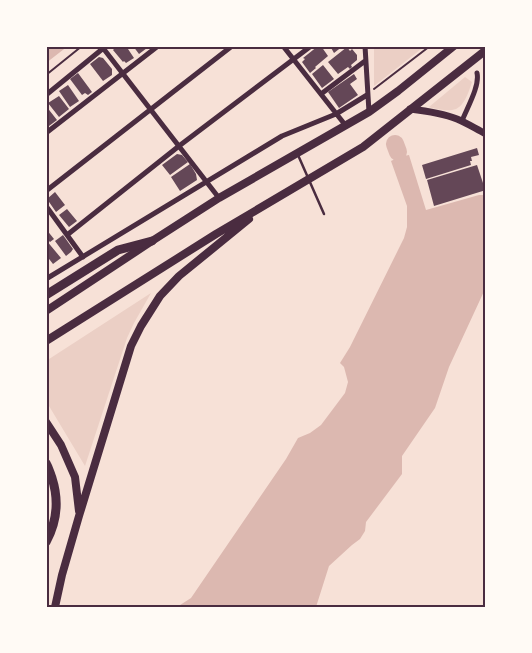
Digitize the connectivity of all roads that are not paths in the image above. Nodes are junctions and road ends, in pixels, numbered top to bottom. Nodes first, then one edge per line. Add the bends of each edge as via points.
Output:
1 (158, 46) edge
2 (232, 46) edge
3 (283, 46) edge
4 (311, 46) edge
5 (364, 46) edge
6 (454, 46) edge
7 (104, 47) edge
8 (486, 50) edge
9 (294, 60) junction
10 (365, 61) junction
11 (477, 73) dead end
12 (123, 74) junction
13 (321, 94) junction
14 (46, 95) edge
15 (367, 95) junction
16 (410, 109) junction
17 (150, 110) junction
18 (368, 112) junction
19 (336, 114) junction
20 (462, 121) junction
21 (346, 126) junction
22 (46, 134) edge
23 (486, 134) edge
24 (180, 146) junction
25 (298, 154) junction
26 (309, 179) junction
27 (206, 182) junction
28 (46, 192) edge
29 (219, 198) junction
30 (266, 205) junction
31 (46, 206) edge
32 (324, 214) dead end
33 (67, 234) junction
34 (152, 241) junction
35 (83, 257) junction
36 (46, 280) edge
37 (46, 295) edge
38 (46, 311) edge
39 (46, 341) edge
40 (46, 422) edge
41 (46, 463) edge
42 (79, 516) junction
43 (46, 542) edge
44 (55, 607) edge

1 - 12 street
2 - 17 street
3 - 9 street
4 - 9 street
5 - 10 street
6 - 18 main road
7 - 12 street
7 - 14 street
8 - 16 main road
9 - 13 street
9 - 24 street
10 - 13 street
10 - 15 street
11 - 20 street via 477,84
12 - 17 street
12 - 22 street
13 - 19 street
15 - 18 street
15 - 19 street
16 - 20 street via 432,111
16 - 26 main road via 363,147
17 - 24 street
17 - 28 street
18 - 21 main road
19 - 21 street
19 - 27 street via 282,136
20 - 23 street
21 - 25 main road
24 - 27 street
24 - 33 street
25 - 26 lane
25 - 29 main road
26 - 30 main road
26 - 32 lane
27 - 29 street
27 - 35 street
29 - 34 main road
30 - 39 main road
30 - 42 main road via 179,276 160,296 141,326 131,346
31 - 33 street
33 - 35 street
34 - 37 main road via 118,250
34 - 38 main road
35 - 36 street
40 - 42 main road via 76,477
41 - 43 main road via 55,488 56,504 56,518
42 - 44 main road

